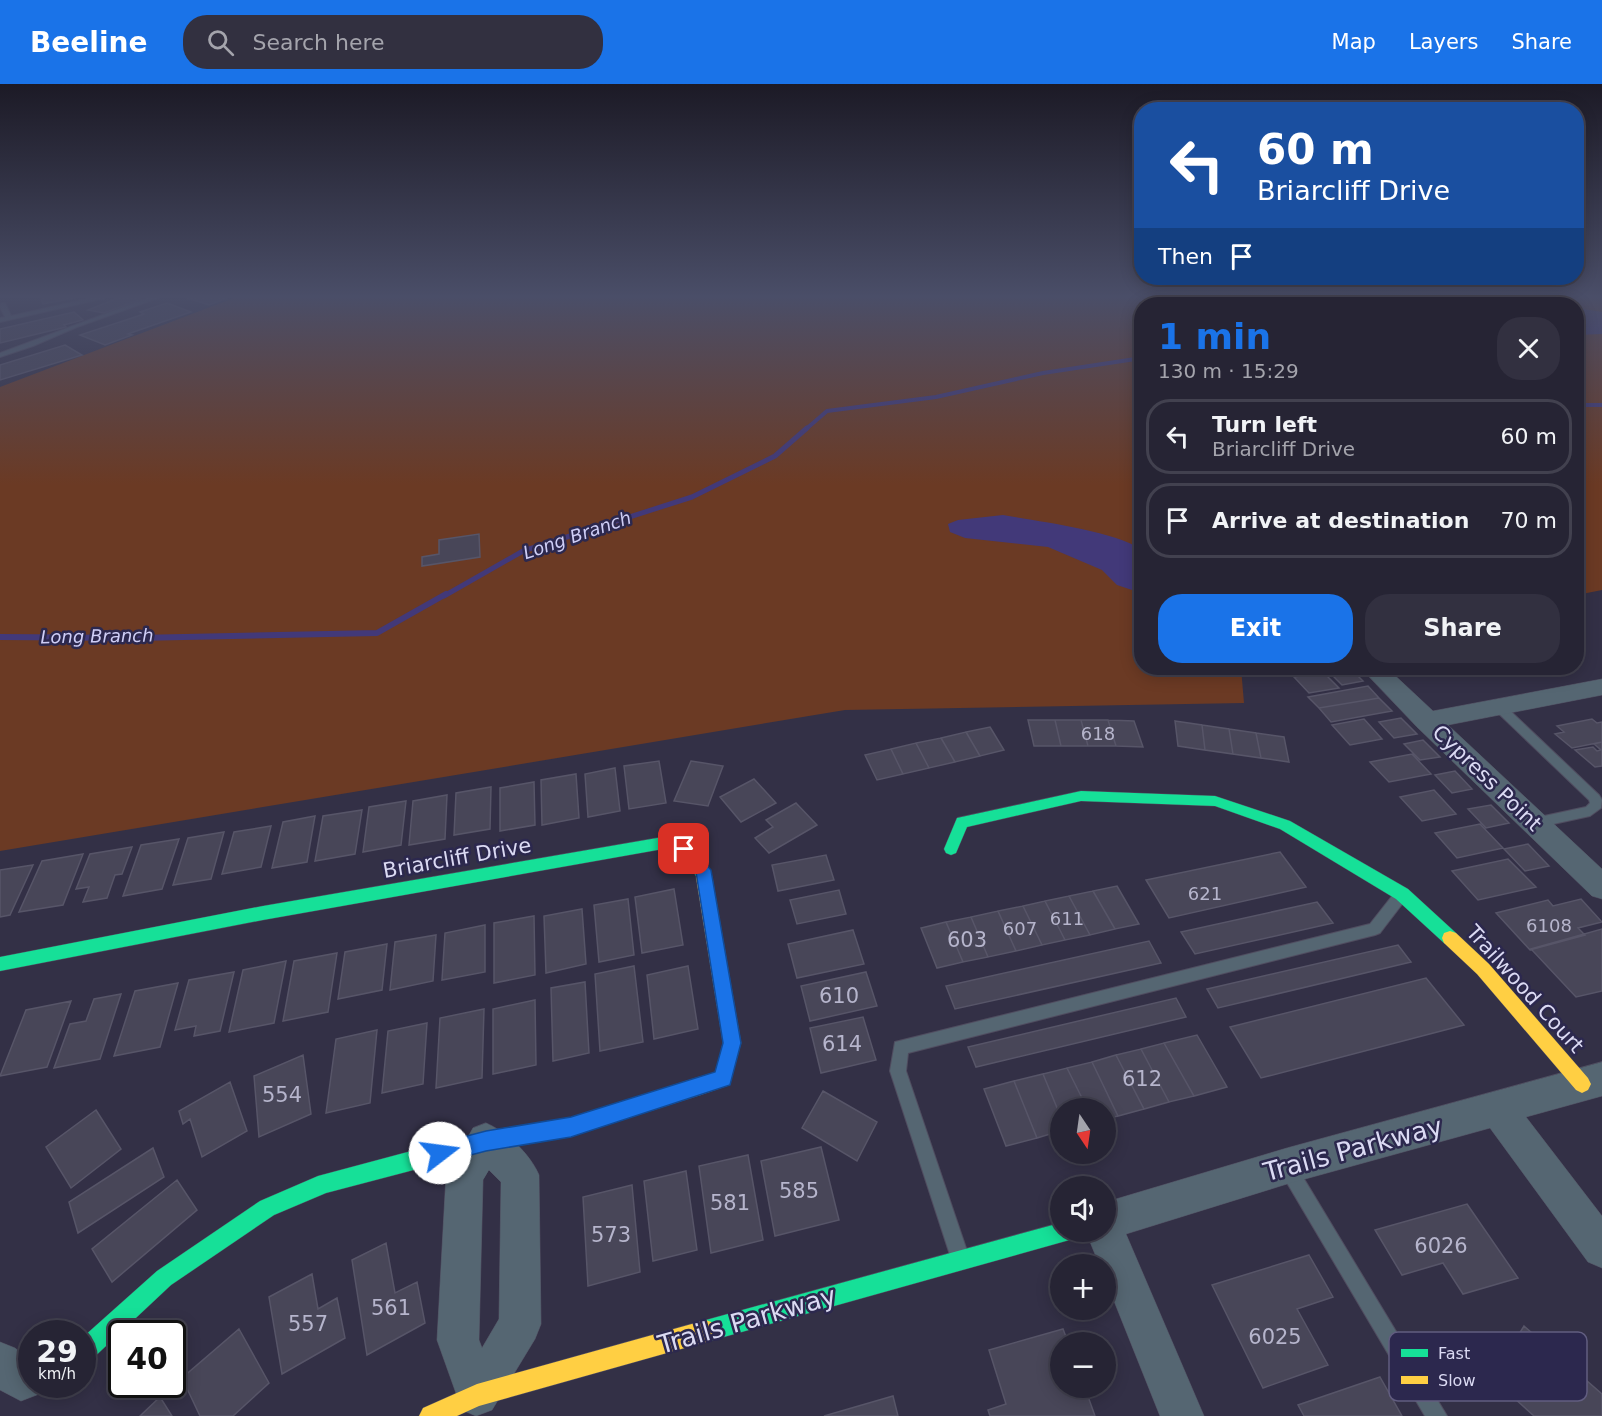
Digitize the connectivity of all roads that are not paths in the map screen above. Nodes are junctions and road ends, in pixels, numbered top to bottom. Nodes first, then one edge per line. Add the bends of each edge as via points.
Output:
1 (1380, 675) edge
2 (1602, 687) edge
3 (1499, 707) junction
4 (1426, 721) junction
5 (1534, 823) junction
6 (951, 849) dead end
7 (1602, 887) edge
8 (1402, 894) junction
9 (0, 964) edge
10 (1592, 1081) edge
11 (1498, 1109) junction
12 (486, 1141) junction
13 (1287, 1166) junction
14 (1116, 1218) edge
15 (1050, 1236) edge
16 (1109, 1242) edge
17 (1602, 1248) edge
18 (961, 1259) junction
19 (1389, 1336) edge
20 (96, 1340) edge
21 (0, 1363) edge
22 (18, 1378) edge
23 (1428, 1401) edge
24 (477, 1406) edge
25 (431, 1416) edge
26 (1182, 1416) edge
27 (1437, 1416) edge

1 - 4 street, Cypress Point
2 - 3 street
3 - 4 street
3 - 5 lane via 1595,798 1597,805 1590,811
4 - 5 street, Cypress Point
5 - 7 street, Cypress Point
6 - 8 street, Trailwood Court via 962,822 1081,796 1215,801 1284,825
8 - 10 street, Trailwood Court via 1483,969
8 - 18 lane via 1375,929 901,1047 898,1071
9 - 12 street, Briarcliff Drive via 663,843 684,849 703,870 732,1043 723,1079 571,1127
10 - 11 street, Trails Parkway
11 - 13 street, Trails Parkway
11 - 17 street
12 - 20 street via 325,1183 267,1208 164,1278
12 - 24 street via 465,1176 458,1340
12 - 24 street via 520,1175 520,1324
13 - 14 street, Trails Parkway
13 - 19 lane
15 - 18 street, Trails Parkway
16 - 26 street
18 - 24 street, Trails Parkway
21 - 22 street
23 - 27 lane
24 - 25 street, Trails Parkway

